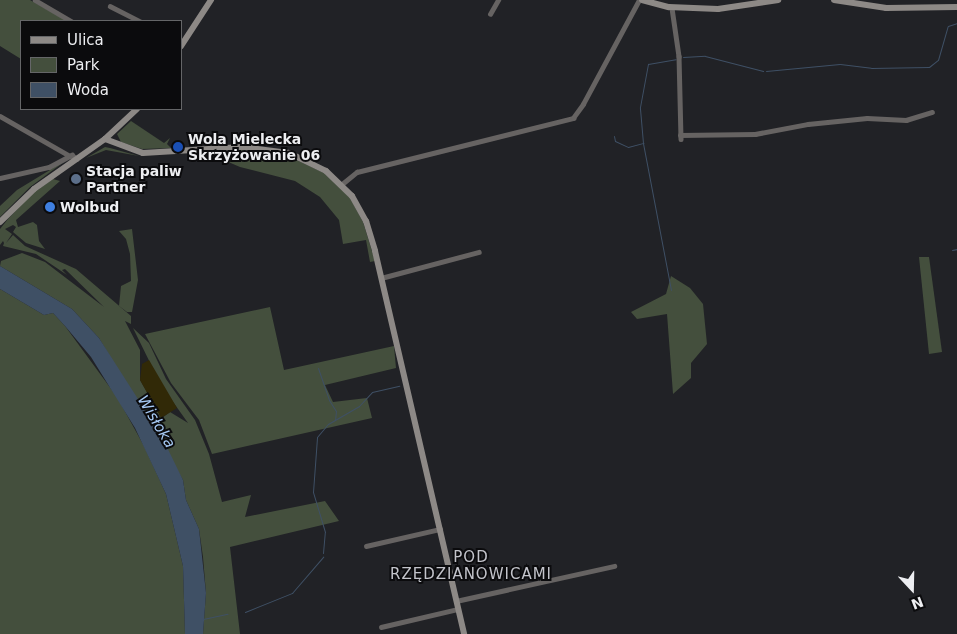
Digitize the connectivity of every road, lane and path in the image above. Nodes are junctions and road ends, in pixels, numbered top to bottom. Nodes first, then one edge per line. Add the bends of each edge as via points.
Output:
1 (35, 0) edge
2 (211, 0) edge
3 (498, 0) edge
4 (640, 0) edge
5 (778, 0) edge
6 (834, 0) edge
7 (110, 6) dead end
8 (957, 7) edge
9 (672, 8) junction
10 (490, 14) dead end
11 (69, 20) edge
12 (138, 20) edge
13 (182, 44) edge
14 (136, 110) edge
15 (932, 112) dead end
16 (0, 116) edge
17 (105, 139) junction
18 (73, 157) junction
19 (0, 178) edge
20 (342, 184) junction
21 (0, 222) edge
22 (479, 252) dead end
23 (381, 278) junction
24 (440, 529) junction
25 (366, 546) dead end
26 (614, 566) dead end
27 (456, 601) junction
28 (458, 609) junction
29 (382, 627) dead end
30 (464, 634) edge

1 - 11 street
2 - 13 street
3 - 10 street
4 - 9 street
4 - 20 street via 584,104 573,118 357,172
5 - 9 street via 732,8
6 - 8 street via 886,8
7 - 12 street
9 - 15 street via 679,56 681,137 755,134 867,118 906,120
14 - 17 street
16 - 18 street
17 - 18 street
17 - 20 street via 127,149 150,154 266,148 311,161
18 - 19 street via 48,167
18 - 21 street
20 - 23 street via 366,221
22 - 23 street
23 - 24 street
24 - 25 street
24 - 27 street
26 - 27 street
27 - 28 street
28 - 29 street
28 - 30 street

